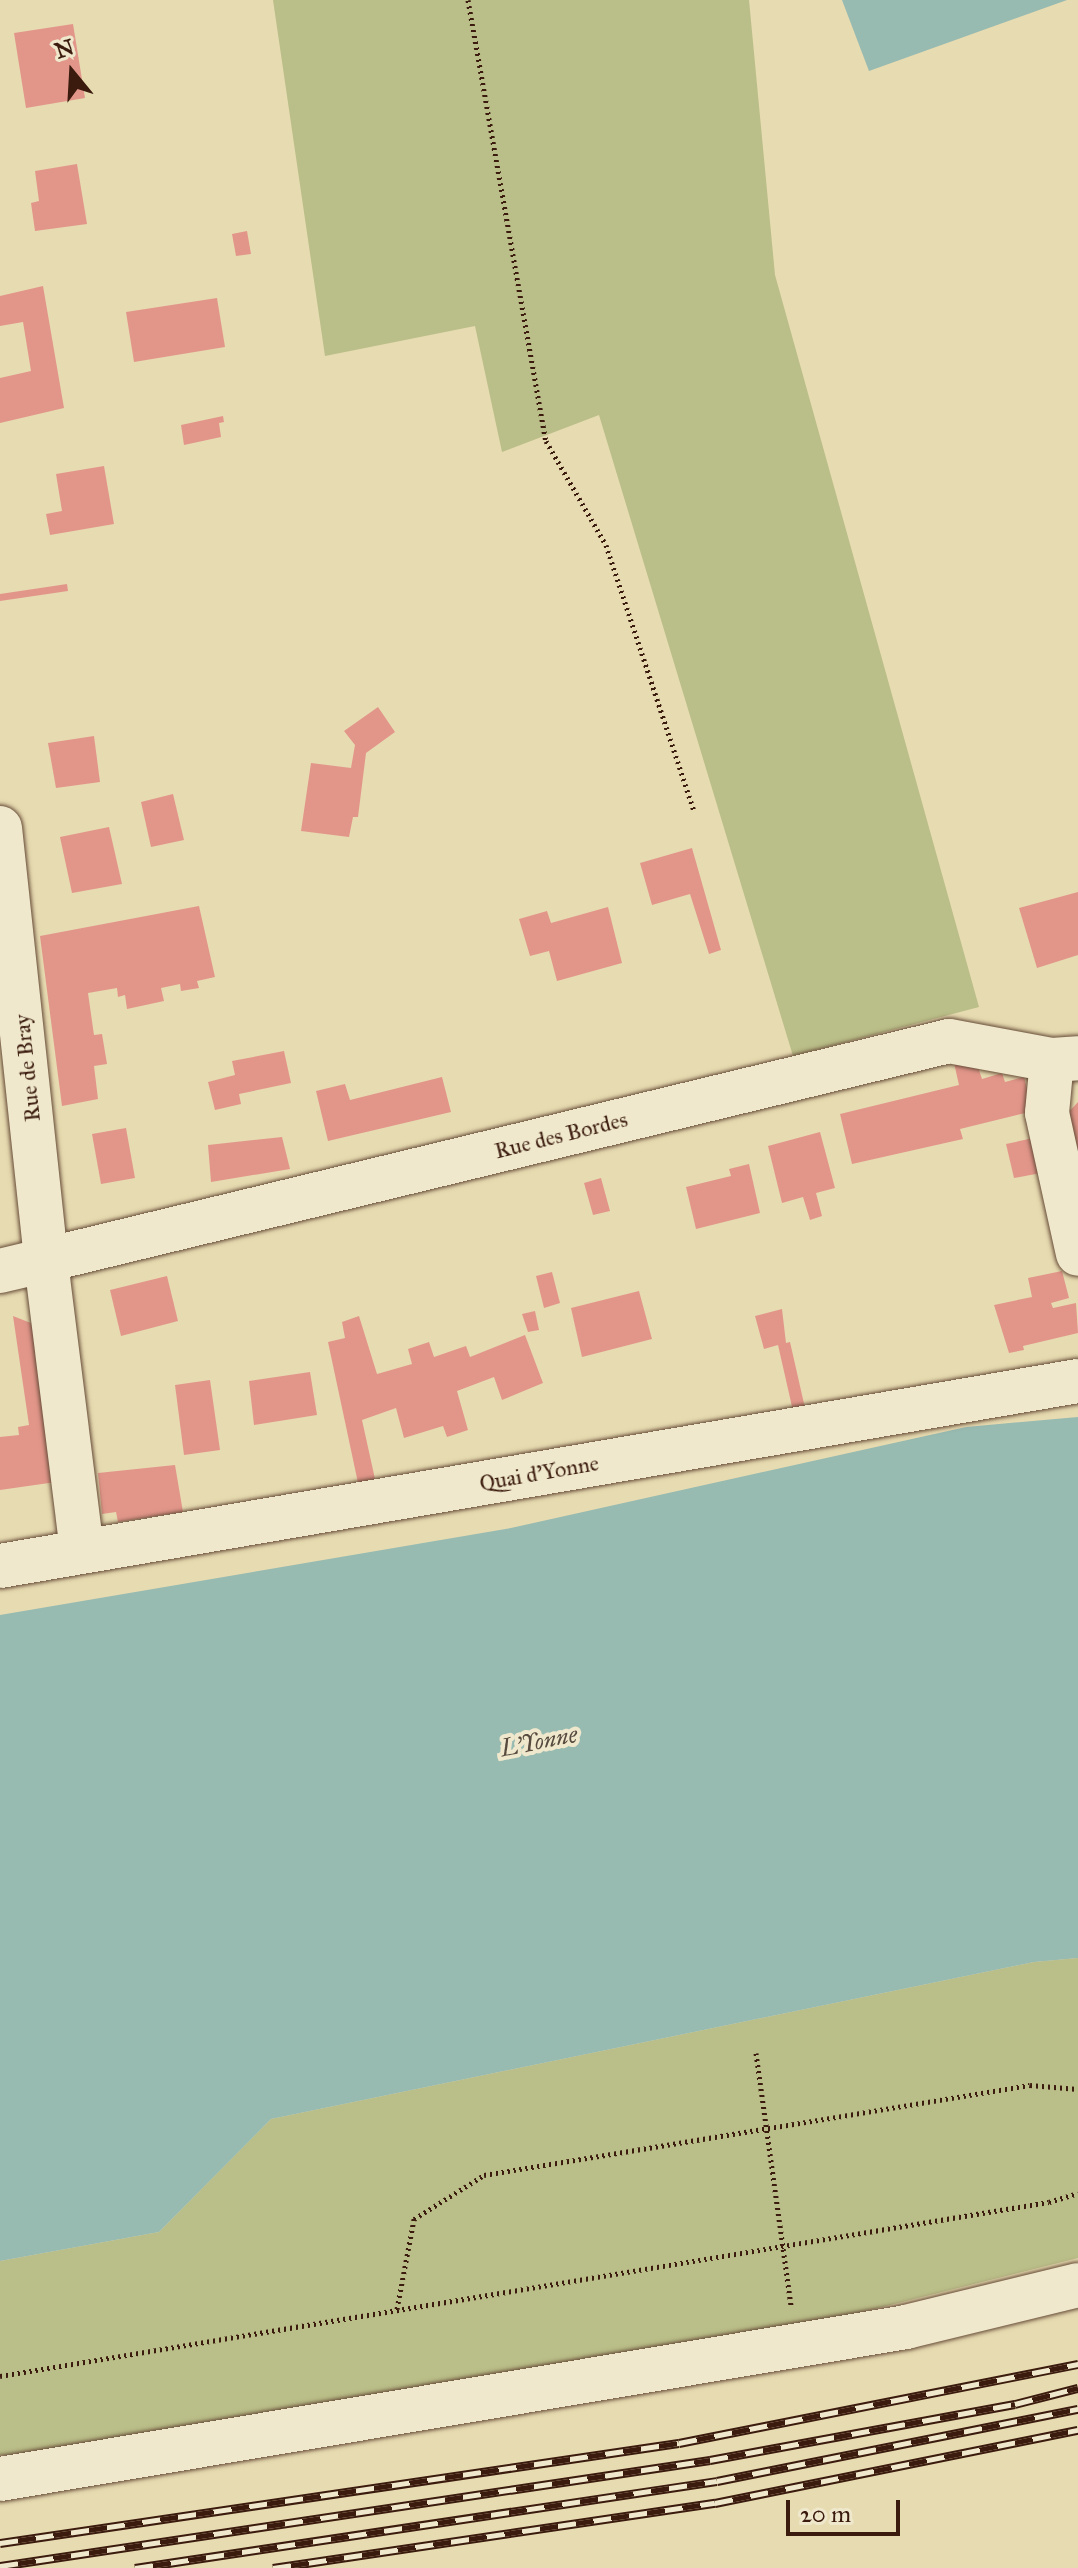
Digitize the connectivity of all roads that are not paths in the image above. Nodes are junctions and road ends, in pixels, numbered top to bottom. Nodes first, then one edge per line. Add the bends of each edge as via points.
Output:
1 (0, 828) edge
2 (1065, 1059) edge
3 (1078, 1254) edge
4 (46, 1260) junction
5 (0, 1271) edge
6 (1078, 1381) edge
7 (82, 1551) junction
8 (0, 1566) edge
9 (1078, 2285) edge
10 (0, 2479) edge

1 - 4 street, Rue de Bray
2 - 3 street via 1047,1113
2 - 4 street, Rue des Bordes via 949,1041
4 - 5 street
4 - 7 street, Rue de Bray
6 - 7 street, Quai d'Yonne
7 - 8 street, Quai d'Yonne
9 - 10 street via 906,2327

